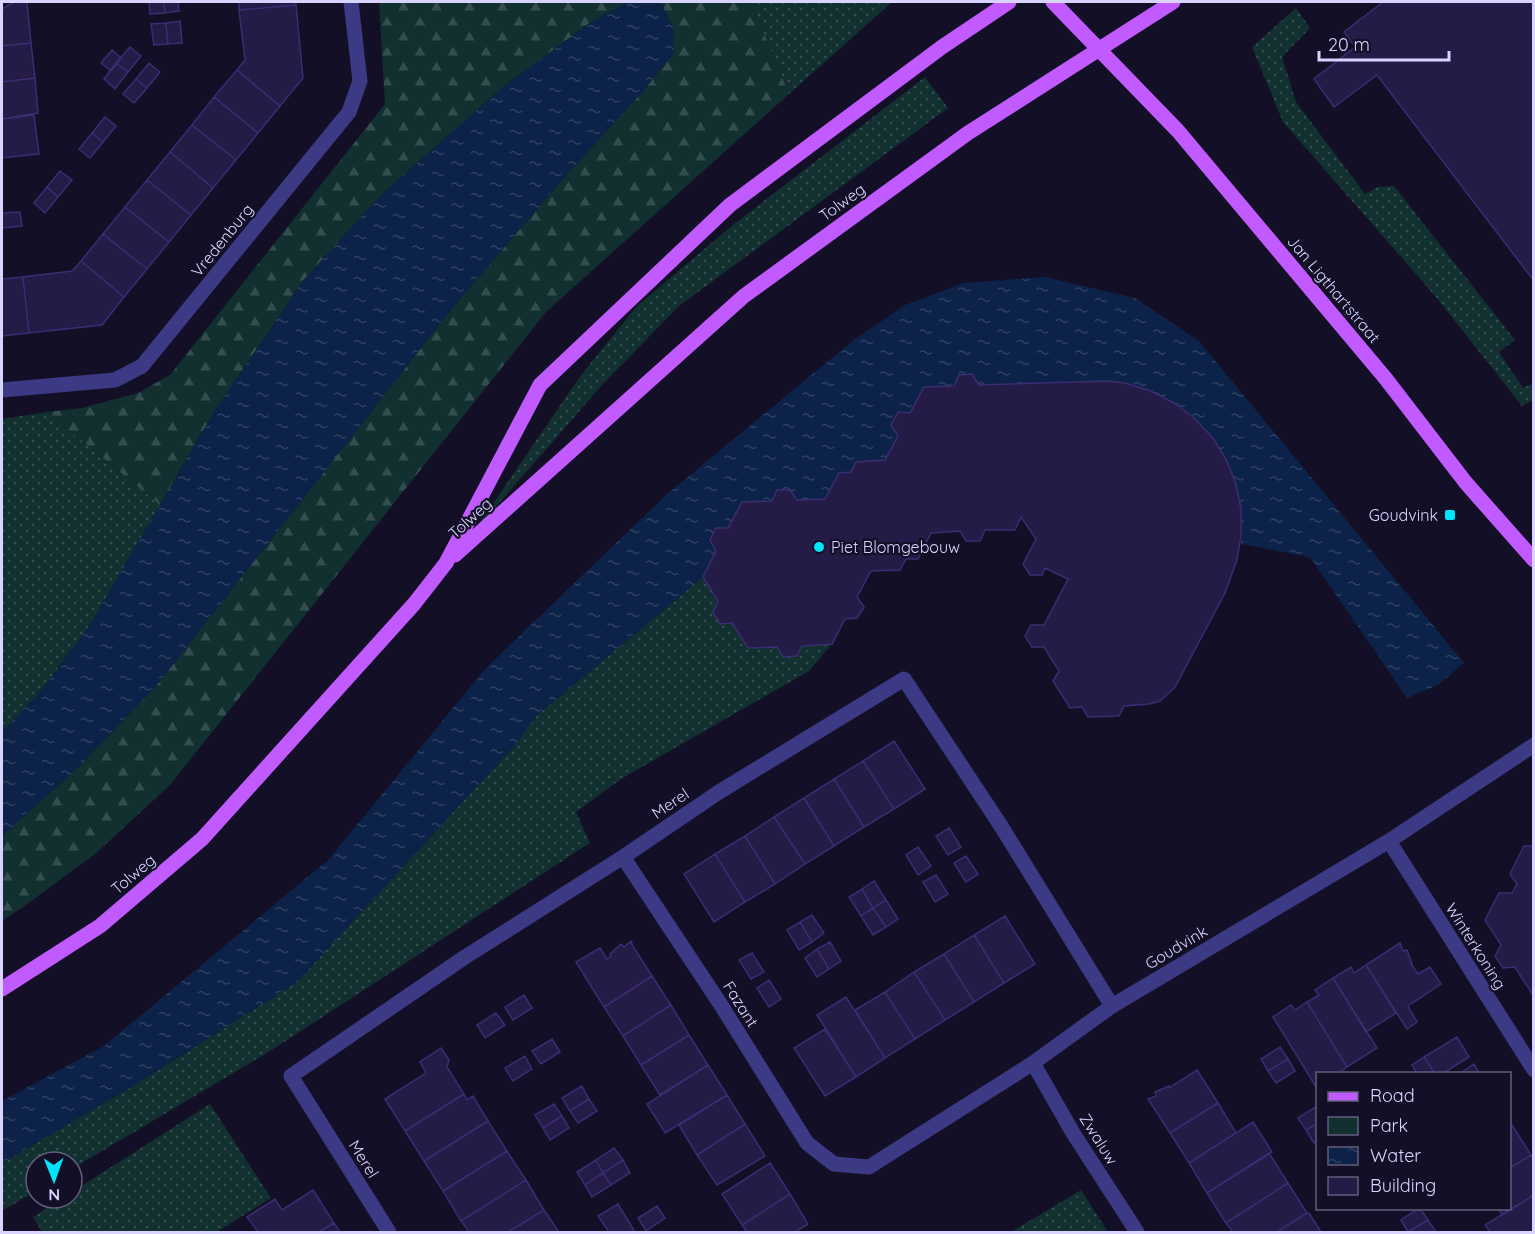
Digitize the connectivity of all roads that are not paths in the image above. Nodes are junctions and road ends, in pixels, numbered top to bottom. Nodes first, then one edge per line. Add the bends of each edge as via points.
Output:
1 (351, 2) edge
2 (1009, 2) edge
3 (1053, 2) edge
4 (1173, 2) edge
5 (1099, 49) junction
6 (2, 390) edge
7 (1533, 560) edge
8 (446, 563) junction
9 (1533, 745) edge
10 (1389, 841) junction
11 (623, 857) junction
12 (2, 989) edge
13 (1112, 1006) junction
14 (1033, 1063) junction
15 (1533, 1070) edge
16 (834, 1164) joint
17 (389, 1233) edge
18 (1137, 1233) edge

1 - 6 street, Vredenburg via 360,81 349,112 142,366 115,380
2 - 8 main road, Tolweg via 942,47 730,205 540,386
3 - 5 main road, Jan Ligthartstraat
4 - 5 main road, Tolweg
5 - 7 main road, Jan Ligthartstraat via 1178,131
5 - 8 main road, Tolweg via 968,133 744,296
8 - 12 main road, Tolweg via 414,604 202,839 100,926
9 - 10 street, Goudvink
10 - 13 street, Goudvink
10 - 15 street, Winterkoning
11 - 13 street, Merel via 719,792 904,679
11 - 16 street, Fazant via 807,1143
11 - 17 street, Merel via 465,957 291,1076
13 - 14 street, Goudvink
14 - 16 street, Goudvink via 869,1167
14 - 18 street, Zwaluw

